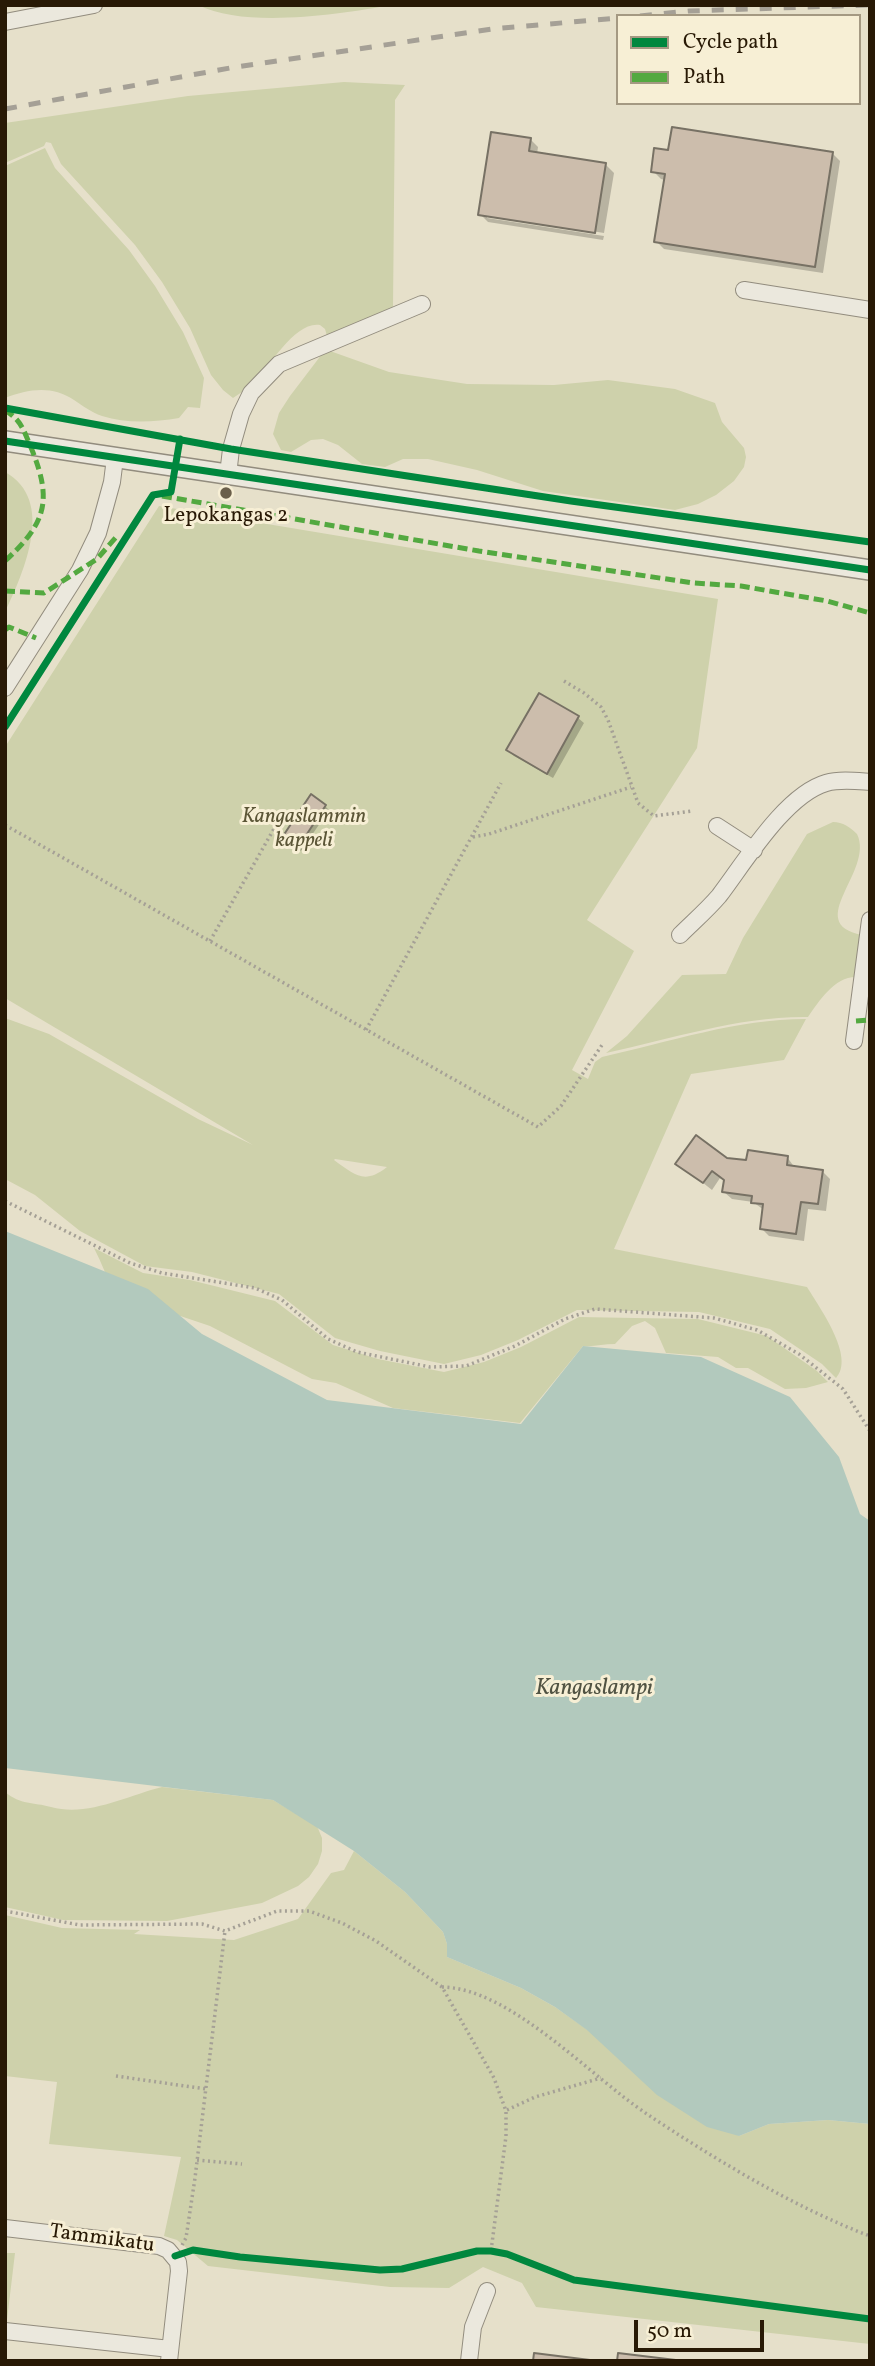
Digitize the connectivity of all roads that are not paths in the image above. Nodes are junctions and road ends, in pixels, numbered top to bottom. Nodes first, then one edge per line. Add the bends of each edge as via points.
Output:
1 (94, 5) edge
2 (5, 22) edge
3 (744, 290) dead end
4 (422, 304) dead end
5 (870, 310) edge
6 (5, 441) edge
7 (115, 458) junction
8 (228, 475) junction
9 (870, 570) edge
10 (5, 688) edge
11 (870, 782) edge
12 (717, 826) dead end
13 (754, 850) junction
14 (870, 920) edge
15 (680, 934) dead end
16 (854, 1041) dead end
17 (5, 2228) edge
18 (487, 2291) road end
19 (5, 2331) edge
20 (170, 2355) edge
21 (469, 2361) edge

1 - 2 street
3 - 5 street
4 - 8 street via 279,364 251,393 241,414
6 - 7 street
7 - 8 street
7 - 10 street via 98,533 80,570
8 - 9 street
11 - 13 street via 828,782 814,788 781,814
12 - 13 street
13 - 15 street via 716,899
14 - 16 street
17 - 20 street, Tammikatu via 159,2246 175,2256 178,2271
18 - 21 street via 473,2327
19 - 20 street

